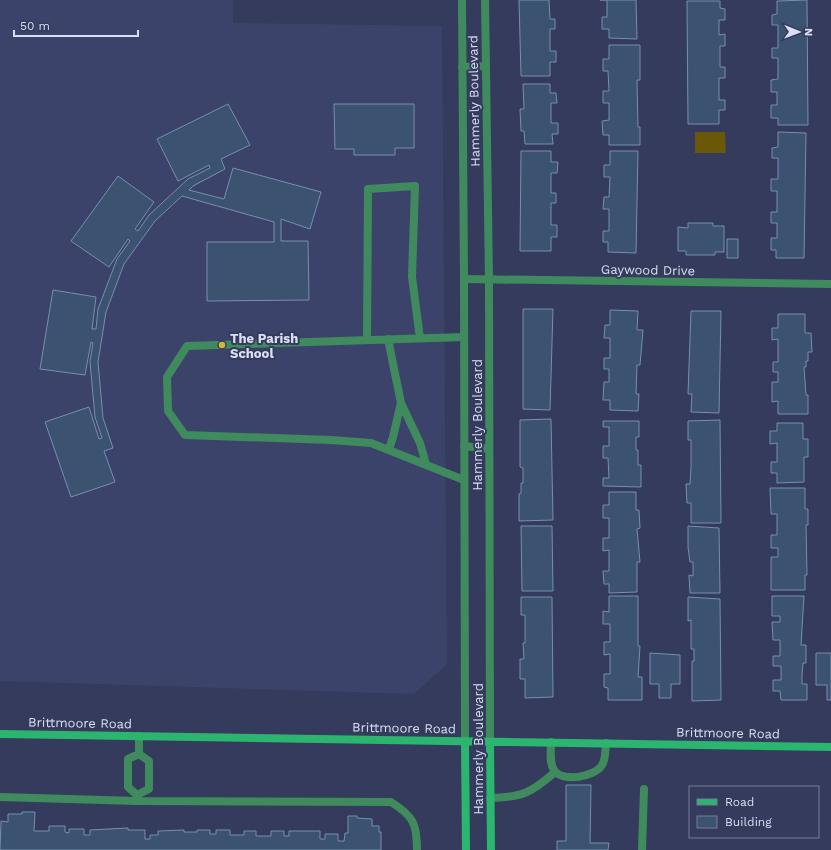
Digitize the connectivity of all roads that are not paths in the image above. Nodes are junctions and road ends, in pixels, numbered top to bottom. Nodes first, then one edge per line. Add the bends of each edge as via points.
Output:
1 (462, 0) edge
2 (485, 0) edge
3 (486, 66) junction
4 (462, 67) junction
5 (464, 279) junction
6 (489, 280) junction
7 (831, 284) edge
8 (464, 337) junction
9 (420, 338) junction
10 (388, 339) junction
11 (367, 340) junction
12 (401, 403) junction
13 (464, 446) junction
14 (389, 449) junction
15 (489, 449) junction
16 (426, 464) junction
17 (464, 480) junction
18 (0, 734) edge
19 (139, 736) junction
20 (465, 741) junction
21 (490, 742) junction
22 (551, 742) junction
23 (606, 743) junction
24 (831, 746) edge
25 (139, 754) junction
26 (555, 772) junction
27 (644, 789) dead end
28 (0, 797) edge
29 (137, 798) junction
30 (490, 798) junction
31 (417, 850) edge
32 (466, 850) edge
33 (491, 850) edge
34 (642, 850) edge

1 - 4 street, Hammerly Boulevard
2 - 3 street, Hammerly Boulevard
3 - 4 street
3 - 6 street, Hammerly Boulevard
4 - 5 street, Hammerly Boulevard
5 - 6 street, Gaywood Drive
5 - 8 street, Hammerly Boulevard
6 - 7 street, Gaywood Drive
6 - 15 street, Hammerly Boulevard
8 - 9 street
8 - 13 street, Hammerly Boulevard
9 - 10 street
9 - 11 street via 412,277 414,186 368,189
10 - 11 street
10 - 12 street
11 - 14 street via 187,346 167,377 168,411 185,435 331,440 371,443
12 - 14 street
12 - 16 street via 420,443
13 - 15 street
13 - 17 street, Hammerly Boulevard
14 - 16 street
15 - 21 street, Hammerly Boulevard
16 - 17 street
17 - 20 street, Hammerly Boulevard
18 - 19 main road, Brittmoore Road
19 - 20 main road, Brittmoore Road
19 - 25 street
20 - 21 main road, Brittmoore Road
20 - 32 main road, Hammerly Boulevard
21 - 22 main road, Brittmoore Road
21 - 30 main road, Hammerly Boulevard
22 - 23 main road, Brittmoore Road
22 - 26 street
23 - 24 main road, Brittmoore Road
23 - 26 street via 602,767 591,775 564,776
25 - 29 street via 128,759 128,787
25 - 29 street via 149,761 149,789
26 - 30 street via 536,788 519,796
27 - 34 street
28 - 29 street
29 - 31 street via 390,802 407,812 417,830
30 - 33 main road, Hammerly Boulevard

